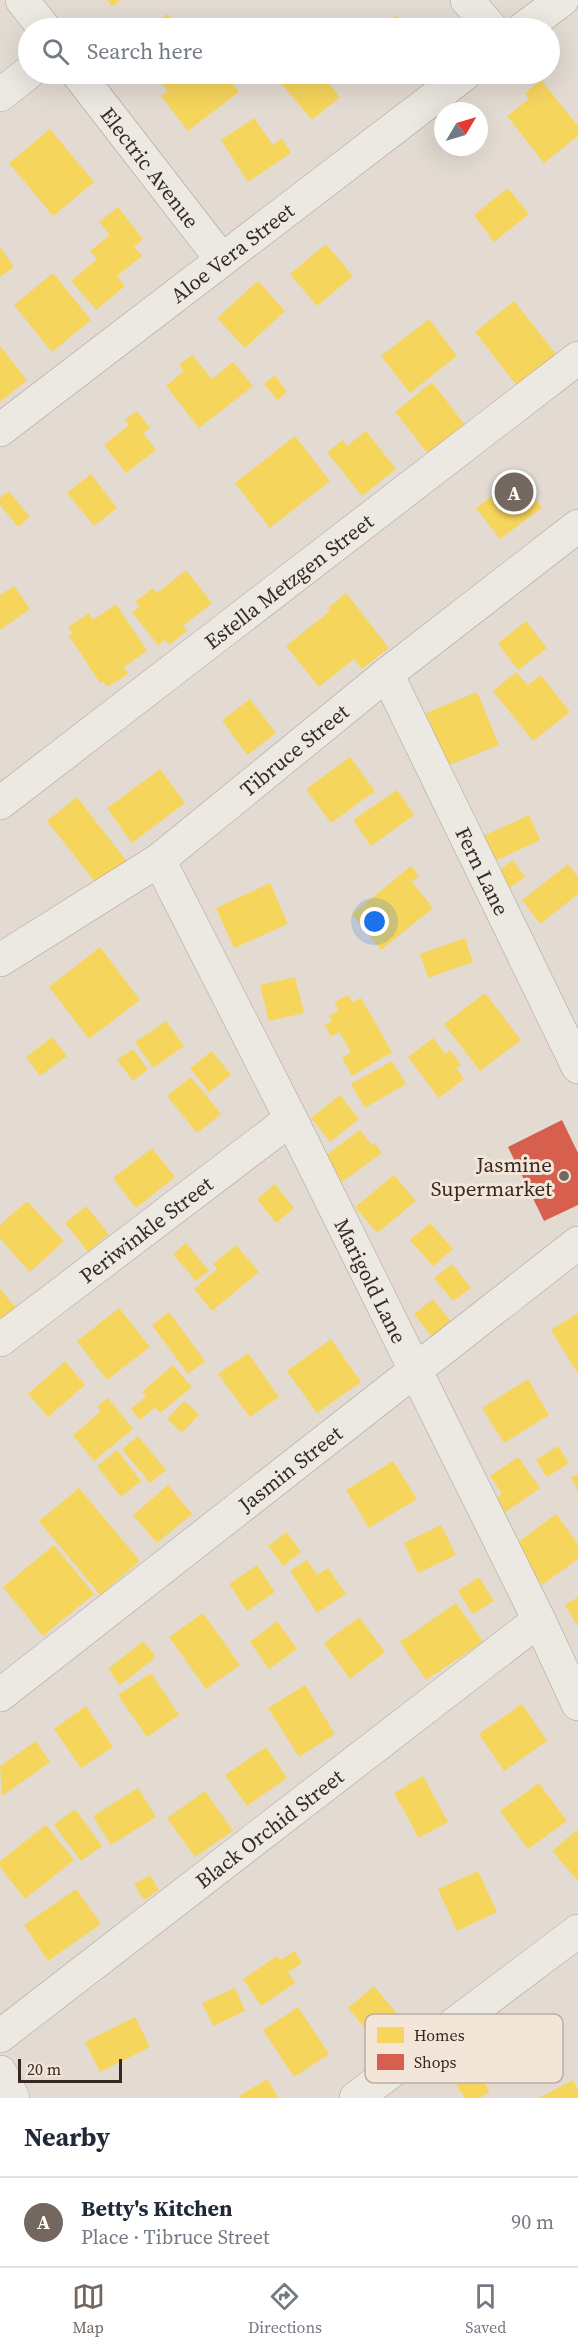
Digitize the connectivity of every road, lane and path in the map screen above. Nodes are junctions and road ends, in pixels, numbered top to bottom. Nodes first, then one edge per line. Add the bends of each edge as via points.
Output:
1 (22, 0) edge
2 (467, 0) edge
3 (562, 0) edge
4 (36, 18) edge
5 (482, 18) edge
6 (538, 18) edge
7 (18, 81) edge
8 (86, 84) edge
9 (452, 84) edge
10 (0, 95) edge
11 (222, 260) junction
12 (578, 358) edge
13 (0, 430) edge
14 (578, 526) edge
15 (387, 674) junction
16 (0, 803) edge
17 (159, 860) junction
18 (0, 960) edge
19 (578, 1067) edge
20 (291, 1119) junction
21 (578, 1243) edge
22 (0, 1340) edge
23 (414, 1371) junction
24 (539, 1620) junction
25 (0, 1695) edge
26 (578, 1704) edge
27 (578, 1931) edge
28 (468, 2014) edge
29 (0, 2036) edge
30 (0, 2072) edge
31 (376, 2083) edge
32 (13, 2098) edge
33 (356, 2098) edge

1 - 4 street
2 - 5 street
3 - 6 street
7 - 10 street
8 - 11 street, Electric Avenue
9 - 11 street, Aloe Vera Street
11 - 13 street, Aloe Vera Street
12 - 16 street, Estella Metzgen Street
14 - 15 street, Tibruce Street
15 - 17 street, Tibruce Street
15 - 19 street, Fern Lane
17 - 18 street, Tibruce Street
17 - 20 street, Marigold Lane
20 - 22 street, Periwinkle Street
20 - 23 street, Marigold Lane
21 - 23 street, Jasmin Street
23 - 24 street, Marigold Lane
23 - 25 street, Jasmin Street
24 - 26 street, Marigold Lane
24 - 29 street, Black Orchid Street
27 - 28 street
30 - 32 street
31 - 33 street

